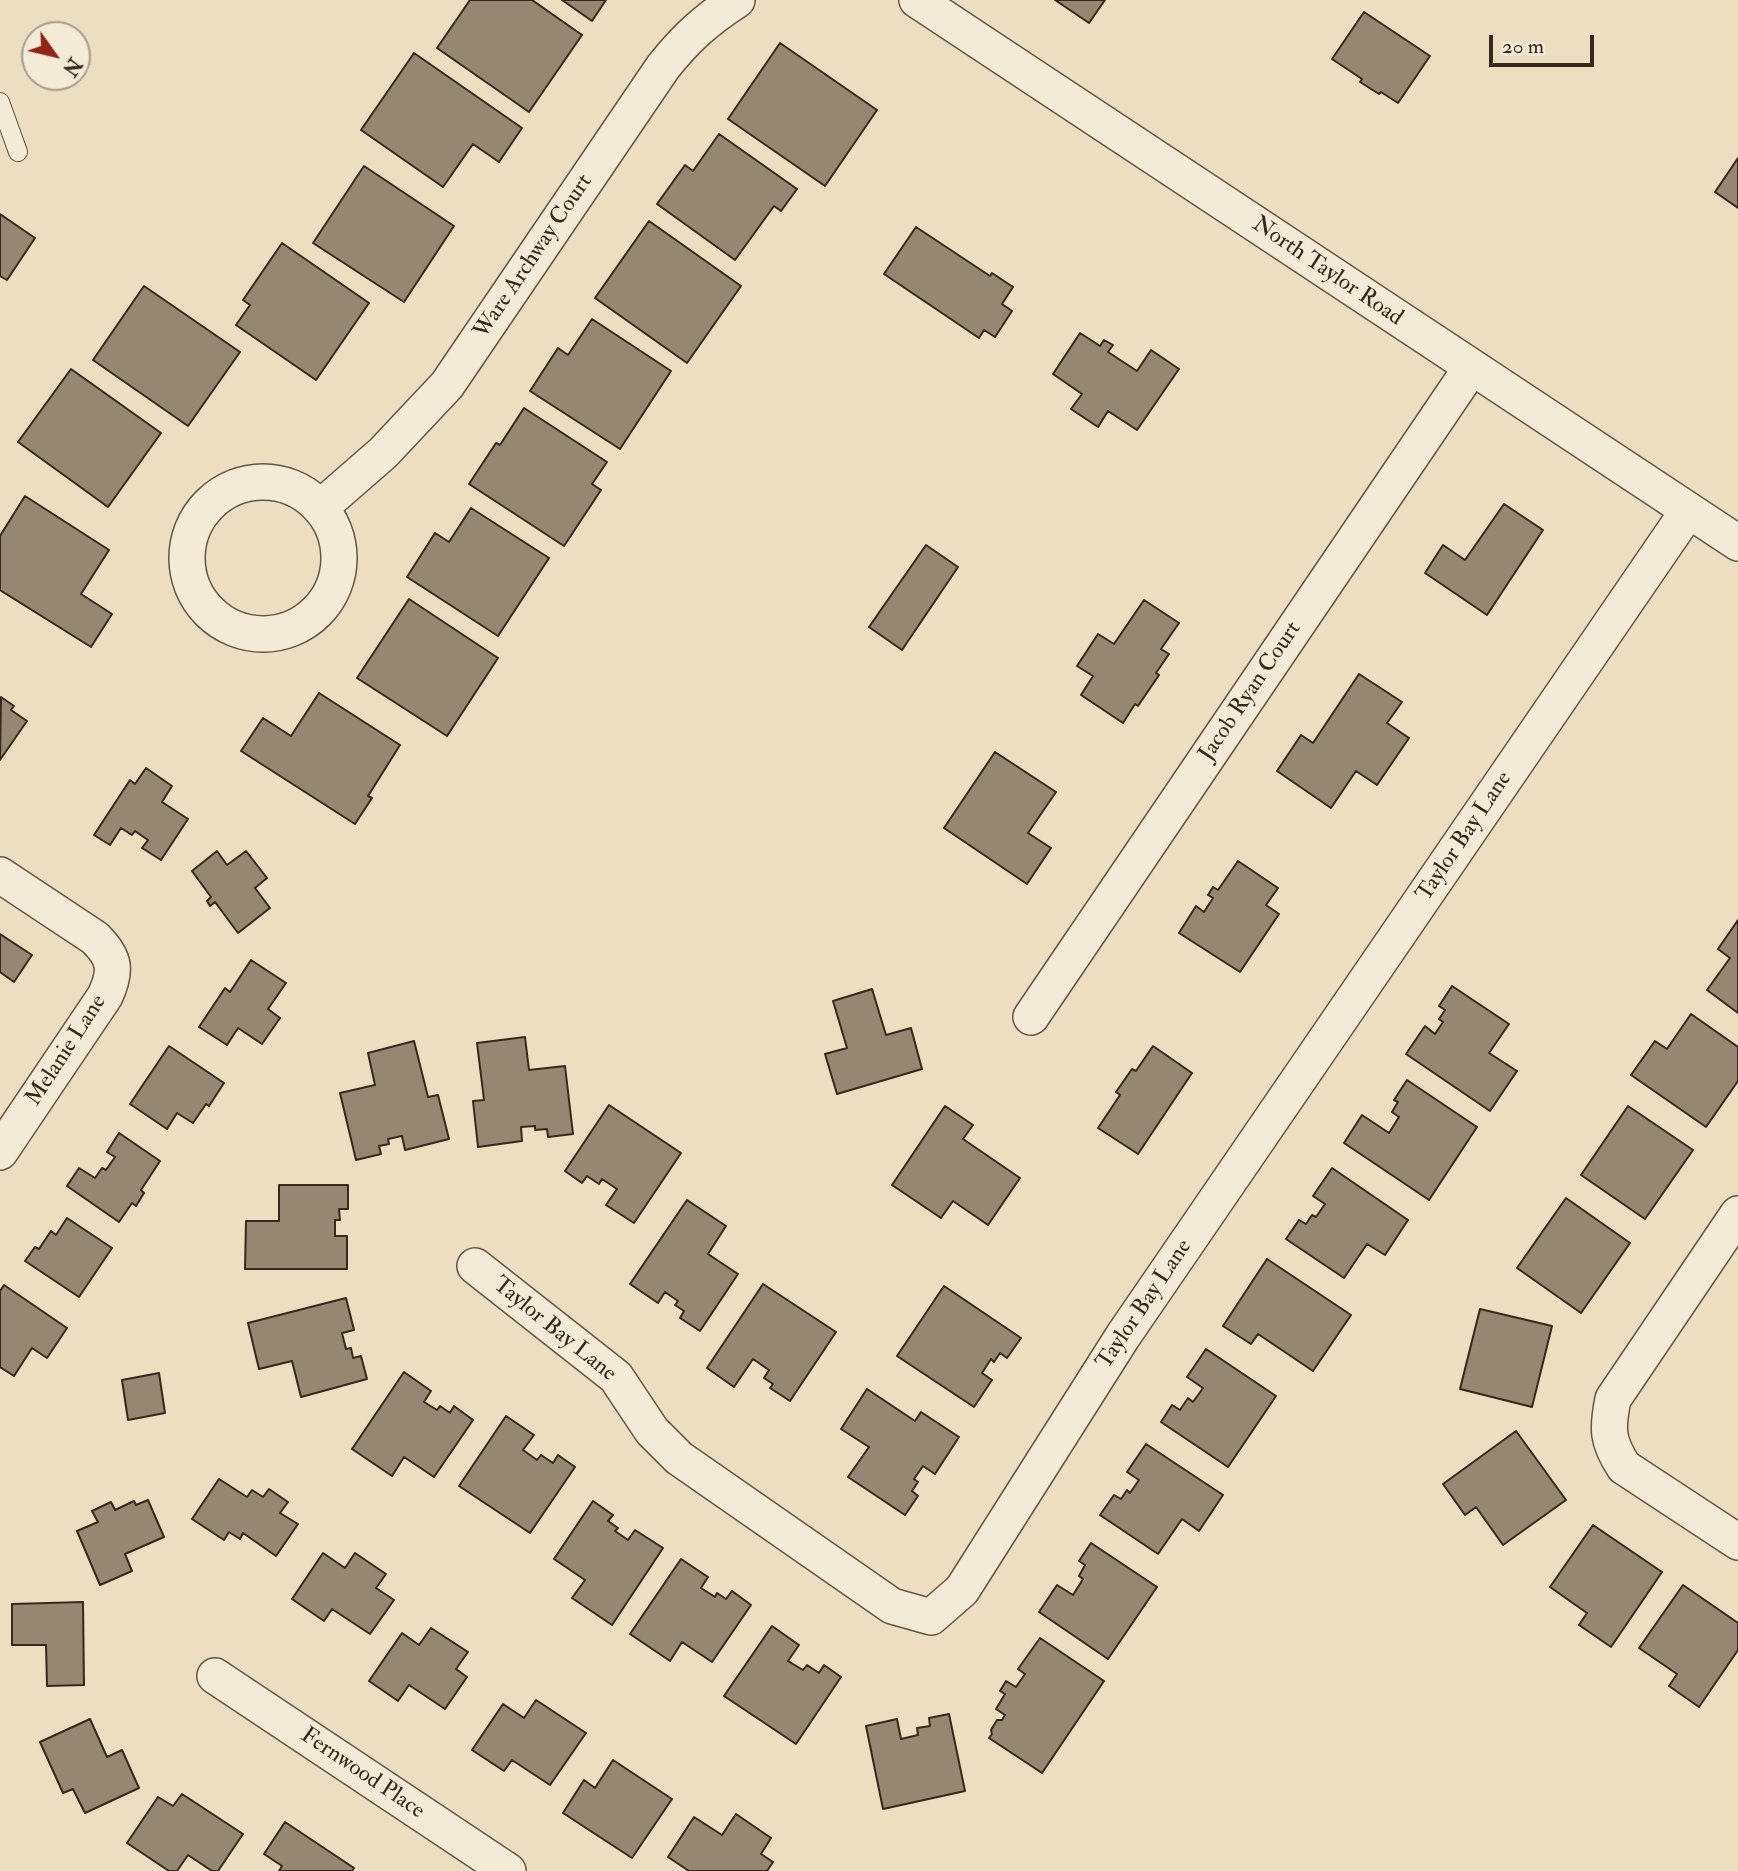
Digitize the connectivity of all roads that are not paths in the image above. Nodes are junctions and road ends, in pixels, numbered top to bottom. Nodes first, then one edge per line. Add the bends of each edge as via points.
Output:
1 (737, 0) edge
2 (917, 0) edge
3 (0, 102) edge
4 (18, 152) dead end
5 (1471, 368) junction
6 (321, 507) junction
7 (1688, 511) junction
8 (1738, 543) edge
9 (0, 875) edge
10 (1031, 1017) dead end
11 (0, 1152) edge
12 (1738, 1214) edge
13 (475, 1266) dead end
14 (1738, 1542) edge
15 (215, 1676) dead end
16 (508, 1871) edge

1 - 6 street, Ware Archway Court via 707,20 663,67 447,385 383,453
2 - 5 street, North Taylor Road
3 - 4 lane
5 - 7 street, North Taylor Road
5 - 10 street, Jacob Ryan Court
6 - 6 street via 303,491 279,483 231,488 211,502 187,545 187,569 195,593 209,613 229,627 254,635 280,633 305,622 324,605 336,581 340,556 334,530
7 - 8 street, North Taylor Road
7 - 13 street, Taylor Bay Lane via 1123,1336 962,1590 931,1617 892,1606 679,1458 652,1430 616,1377
9 - 11 street, Melanie Lane via 94,938 113,963 113,979 104,996
12 - 14 street via 1613,1399 1607,1426 1613,1450 1624,1467
15 - 16 street, Fernwood Place

